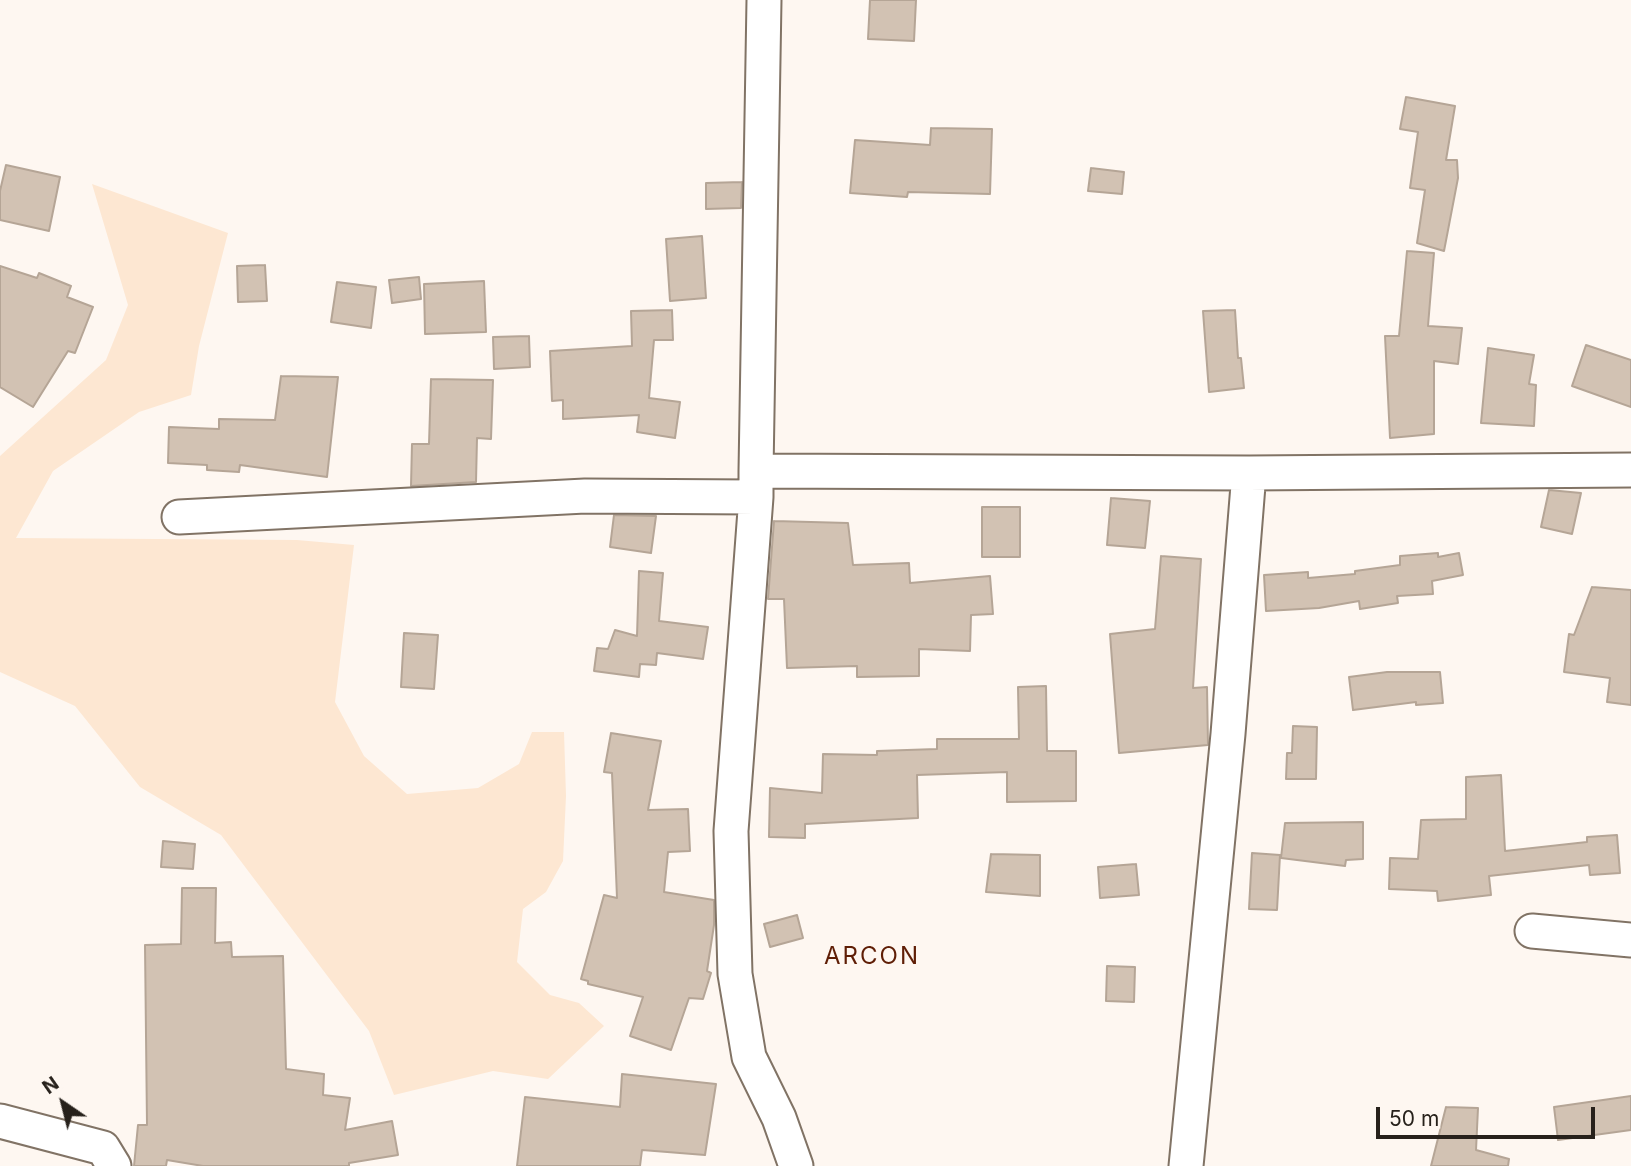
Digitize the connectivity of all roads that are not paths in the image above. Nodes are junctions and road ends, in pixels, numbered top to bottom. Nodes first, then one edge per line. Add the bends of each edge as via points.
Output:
1 (764, 0) edge
2 (1631, 470) edge
3 (1249, 474) junction
4 (756, 484) junction
5 (179, 517) dead end
6 (1532, 931) dead end
7 (1631, 940) edge
8 (0, 1121) edge
9 (114, 1166) edge
10 (796, 1166) edge
11 (1186, 1166) edge

1 - 4 street
2 - 3 street
3 - 4 street
3 - 11 street
4 - 5 street
4 - 10 street via 731,831 735,974 749,1057
6 - 7 street
8 - 9 street via 103,1148

